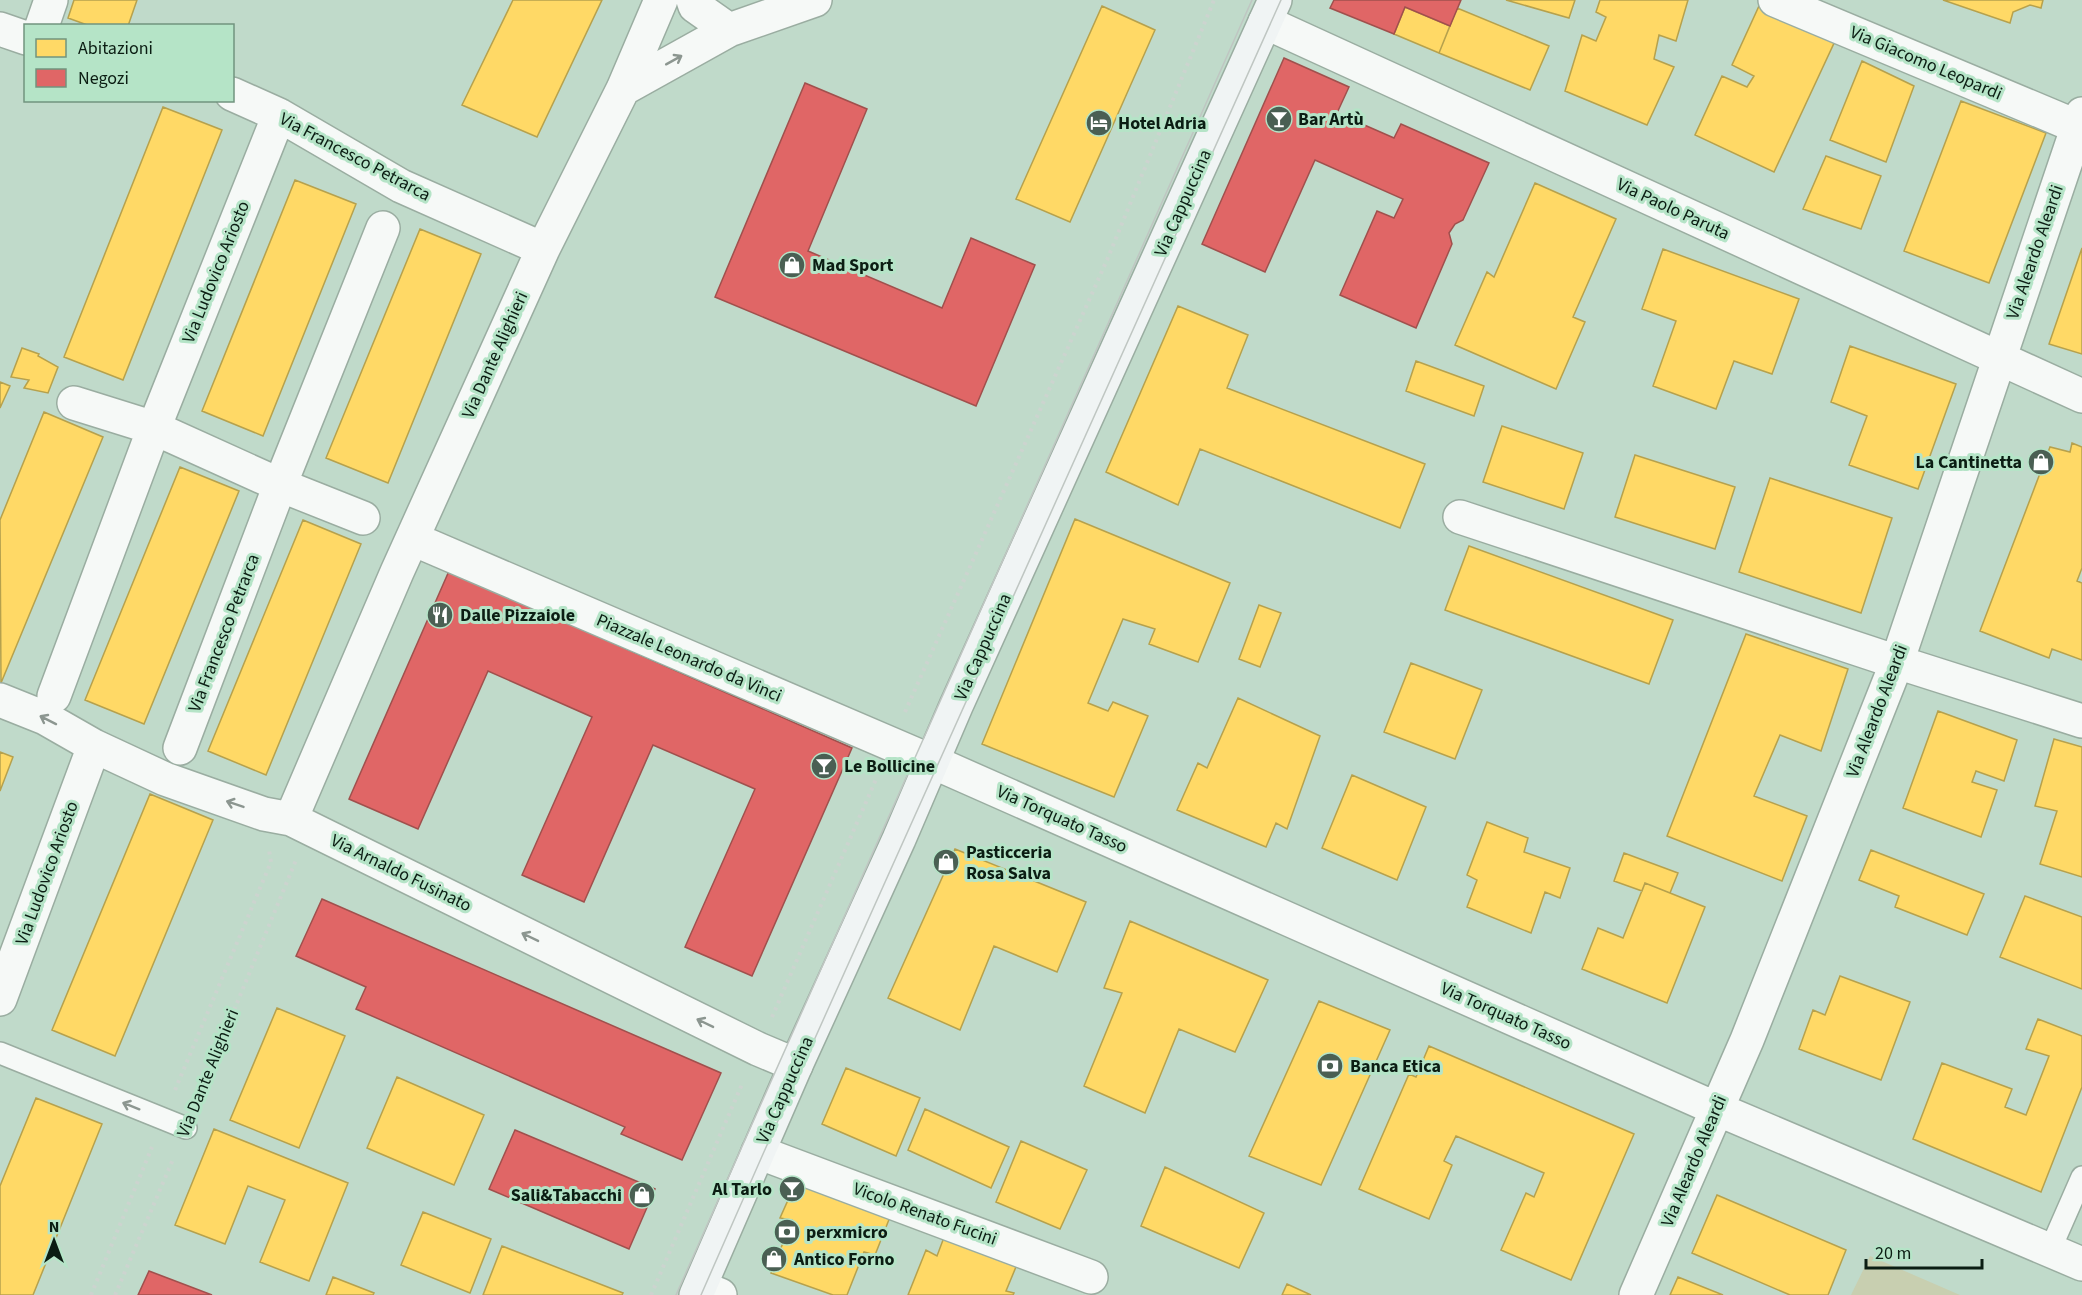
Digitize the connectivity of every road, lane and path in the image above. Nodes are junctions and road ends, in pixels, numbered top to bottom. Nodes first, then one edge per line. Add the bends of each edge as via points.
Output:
1 (51, 0) edge
2 (661, 0) edge
3 (693, 0) edge
4 (815, 0) edge
5 (1214, 0) edge
6 (1775, 0) edge
7 (1270, 11) edge
8 (43, 24) edge
9 (0, 29) edge
10 (729, 30) junction
11 (24, 37) edge
12 (623, 89) junction
13 (234, 95) edge
14 (279, 116) junction
15 (2081, 124) edge
16 (383, 228) dead end
17 (543, 249) junction
18 (1999, 359) junction
19 (2082, 396) edge
20 (74, 403) dead end
21 (154, 428) junction
22 (280, 485) junction
23 (1460, 517) dead end
24 (363, 518) dead end
25 (412, 539) junction
26 (1897, 662) junction
27 (54, 696) dead end
28 (0, 700) edge
29 (2082, 721) edge
30 (891, 744) junction
31 (94, 746) junction
32 (180, 748) dead end
33 (933, 762) junction
34 (278, 816) junction
35 (300, 852) dead end
36 (0, 999) edge
37 (0, 1053) edge
38 (752, 1061) junction
39 (796, 1065) junction
40 (1717, 1109) junction
41 (163, 1119) junction
42 (186, 1128) junction
43 (758, 1152) junction
44 (2082, 1177) edge
45 (2050, 1250) junction
46 (2082, 1264) edge
47 (1091, 1276) dead end
48 (705, 1292) edge
49 (92, 1295) edge
50 (115, 1295) edge
51 (651, 1295) edge
52 (1636, 1295) edge

1 - 8 street
2 - 12 street, Via Dante Alighieri
3 - 10 street via 695,6
4 - 10 street
5 - 30 path via 1107,260
6 - 15 street, Via Giacomo Leopardi
7 - 18 street, Via Paolo Paruta
7 - 33 street, Via Cappuccina
9 - 11 street
12 -> 10 street
12 - 17 street, Via Dante Alighieri
13 - 14 street, Via Francesco Petrarca
14 - 17 street, Via Francesco Petrarca via 401,186
14 - 21 street, Via Ludovico Ariosto
15 - 18 street, Via Aleardo Aleardi
16 - 22 street, Via Francesco Petrarca
17 - 25 street, Via Dante Alighieri
18 - 19 street, Via Paolo Paruta
18 - 26 street, Via Aleardo Aleardi
20 - 21 street
21 - 22 street
21 - 27 street, Via Ludovico Ariosto
22 - 24 street
22 - 32 street, Via Francesco Petrarca
23 - 26 street
25 - 30 street, Piazzale Leonardo da Vinci
25 - 34 street, Via Dante Alighieri
26 - 29 street
26 - 40 street, Via Aleardo Aleardi
31 -> 28 street, Via Arnaldo Fusinato via 45,718
30 - 33 street, Piazzale Leonardo da Vinci
30 - 38 path
34 -> 31 street, Via Arnaldo Fusinato via 165,779
31 - 36 street, Via Ludovico Ariosto
33 - 39 street, Via Cappuccina
33 - 40 street, Via Torquato Tasso
38 -> 34 street, Via Arnaldo Fusinato
34 - 41 path via 271,862
35 - 42 path, Via Dante Alighieri
41 -> 37 lane
38 - 39 street, Via Arnaldo Fusinato
38 - 51 path
39 - 43 street, Via Cappuccina
40 - 45 street, Via Torquato Tasso
40 - 52 street, Via Aleardo Aleardi
41 - 42 lane
41 - 49 path
42 - 50 path, Via Dante Alighieri
43 - 47 street, Vicolo Renato Fucini
43 - 48 street, Via Cappuccina
44 - 45 lane
45 - 46 street, Via Torquato Tasso

